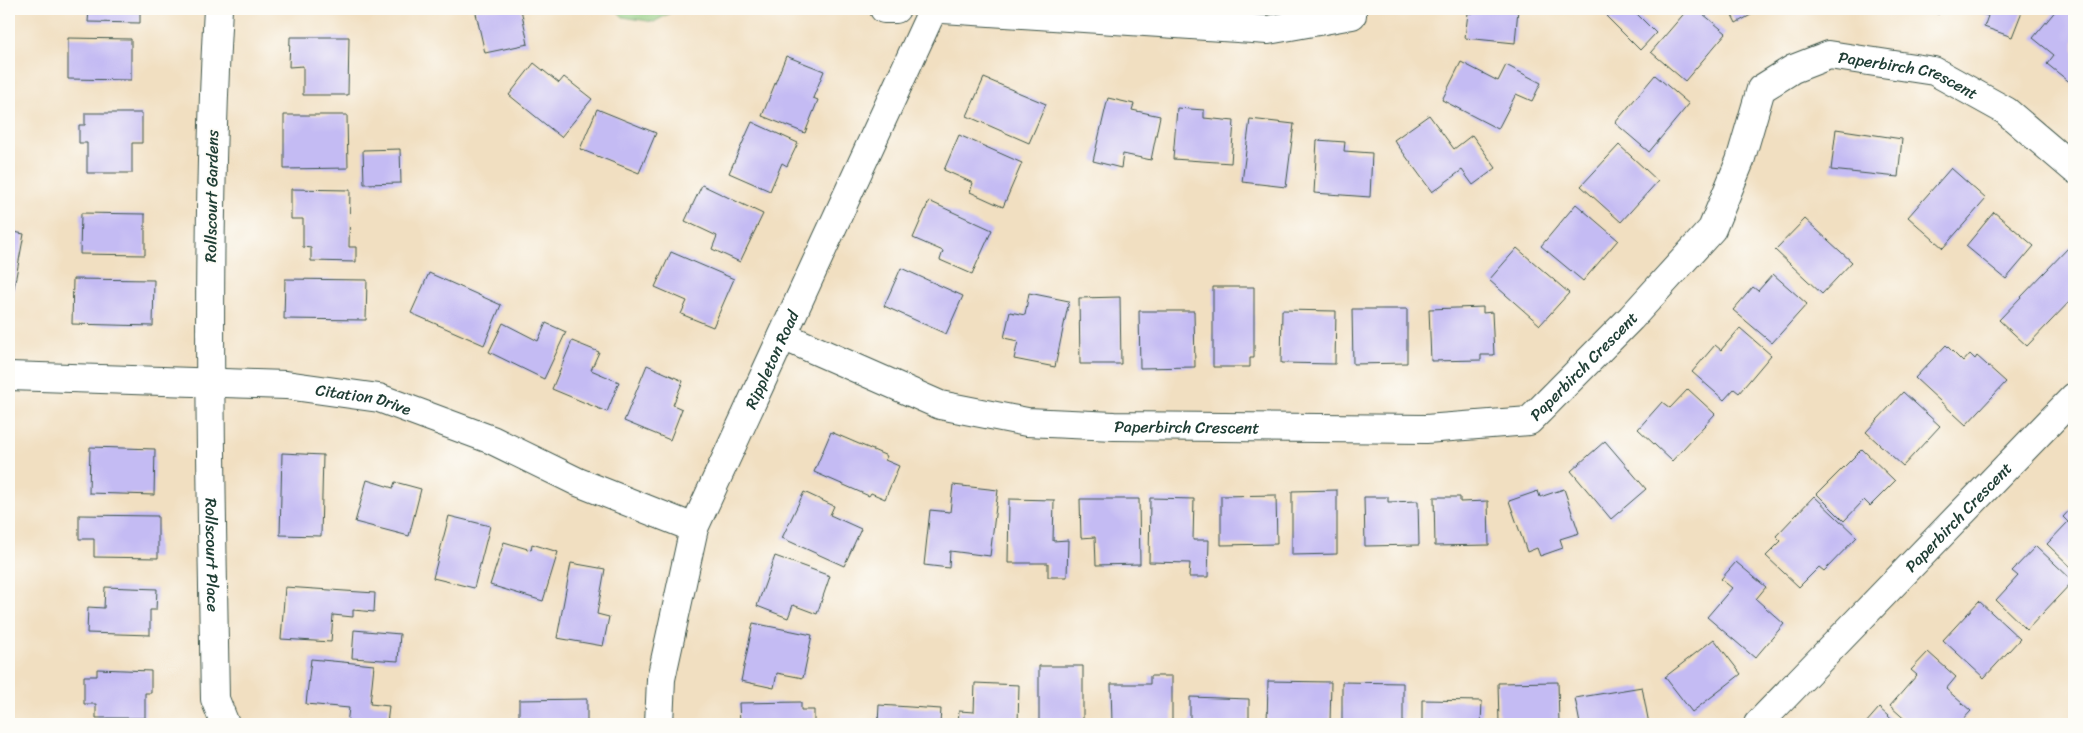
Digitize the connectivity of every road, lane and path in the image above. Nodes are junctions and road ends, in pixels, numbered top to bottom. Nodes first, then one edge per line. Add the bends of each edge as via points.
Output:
1 (218, 9) edge
2 (884, 9) edge
3 (896, 9) edge
4 (933, 9) edge
5 (943, 9) edge
6 (1352, 15) dead end
7 (2074, 169) edge
8 (783, 336) junction
9 (9, 376) edge
10 (209, 383) junction
11 (2074, 397) edge
12 (694, 528) junction
13 (225, 724) edge
14 (659, 724) edge
15 (1758, 724) edge

1 - 10 street, Rollscourt Gardens via 212,112
2 - 3 street
4 - 8 street, Rippleton Road
5 - 6 street via 1268,30
7 - 8 street, Paperbirch Crescent via 2006,111 1934,71 1829,55 1792,70 1761,89 1740,161 1712,229 1631,318 1529,421 1426,429 1027,422 940,405
8 - 12 street, Rippleton Road
9 - 10 street, Citation Drive
10 - 12 street, Citation Drive via 286,385 379,398 492,440 578,482
10 - 13 street, Rollscourt Place via 215,699
11 - 15 street, Paperbirch Crescent
12 - 14 street, Rippleton Road via 661,679

